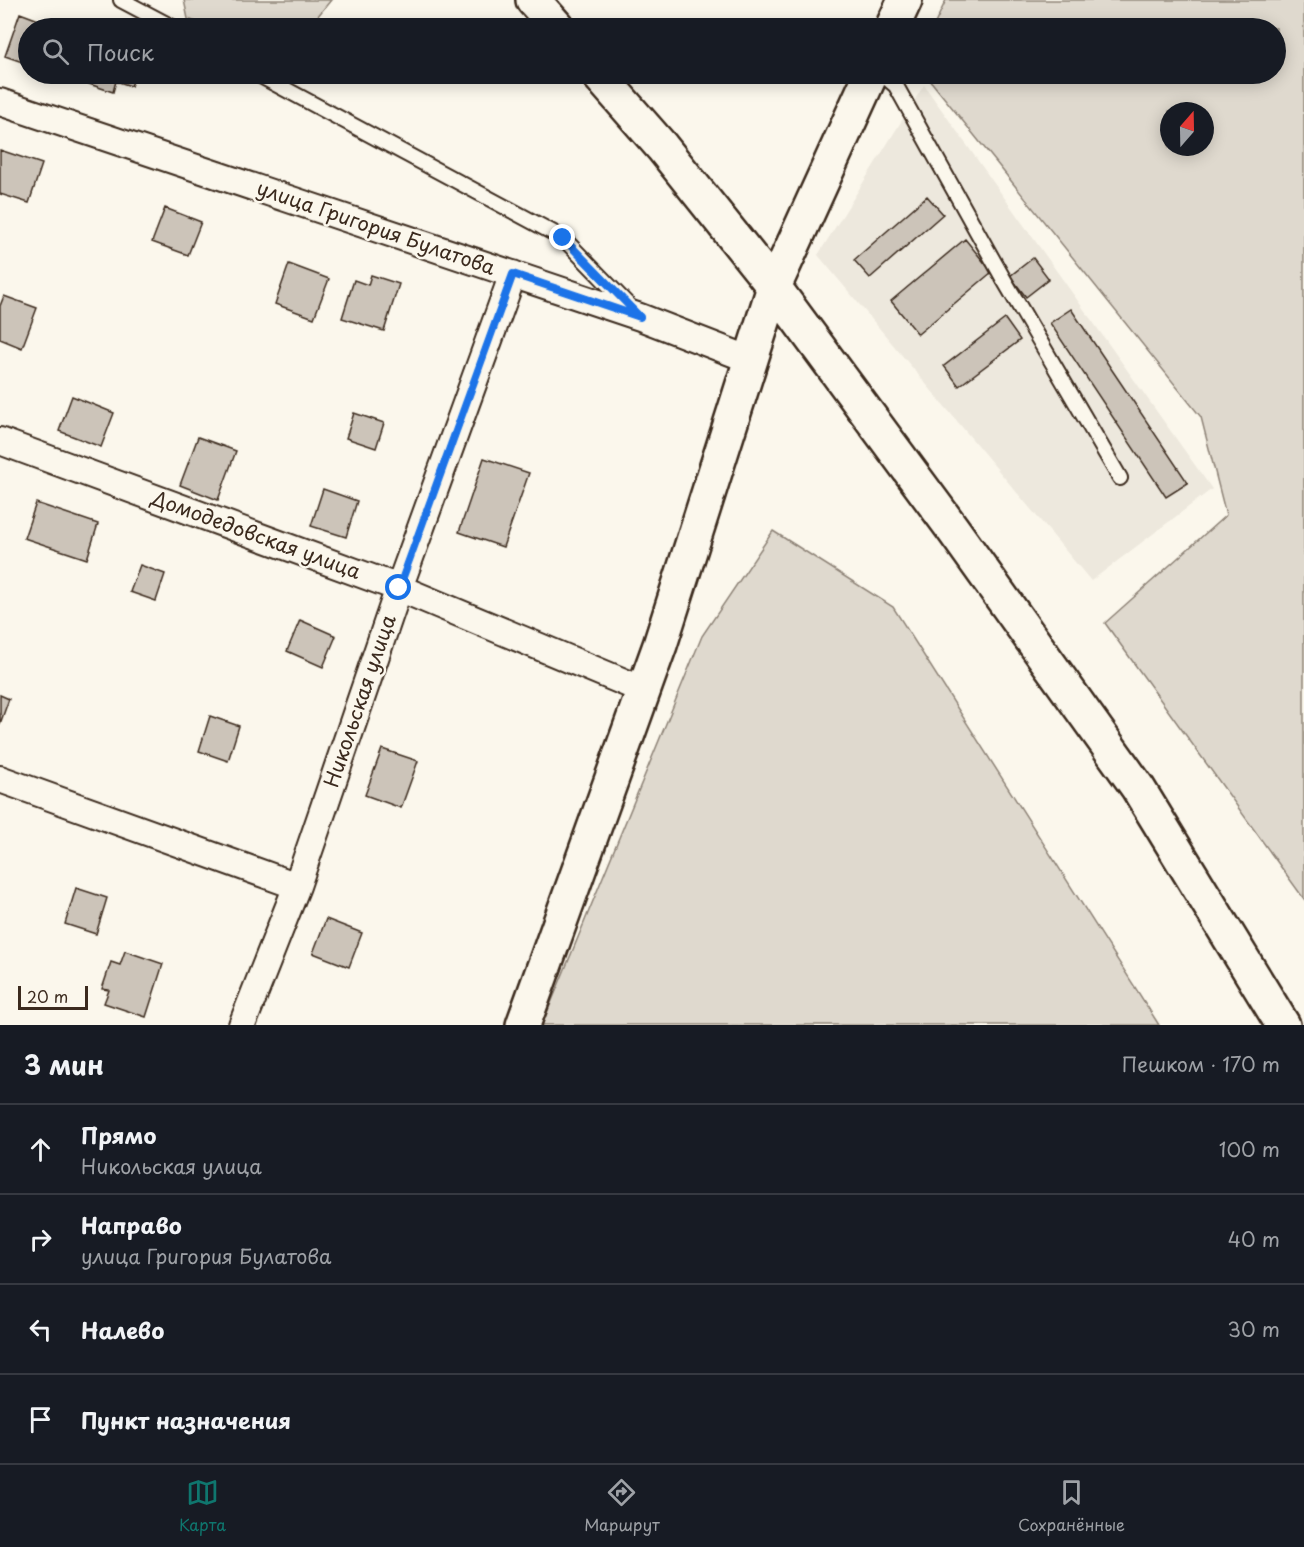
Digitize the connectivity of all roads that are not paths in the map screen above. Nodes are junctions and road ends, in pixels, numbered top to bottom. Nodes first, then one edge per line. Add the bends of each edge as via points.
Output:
1 (121, 0) edge
2 (533, 0) edge
3 (905, 0) edge
4 (155, 18) edge
5 (549, 18) edge
6 (897, 18) edge
7 (276, 84) edge
8 (607, 84) edge
9 (866, 84) edge
10 (894, 84) edge
11 (0, 102) edge
12 (513, 274) junction
13 (774, 287) junction
14 (640, 317) junction
15 (751, 360) junction
16 (0, 441) edge
17 (1120, 478) dead end
18 (399, 588) junction
19 (644, 690) junction
20 (0, 779) edge
21 (297, 886) junction
22 (242, 1025) edge
23 (523, 1025) edge
24 (1283, 1025) edge

1 - 4 lane
2 - 5 main road
3 - 6 main road
7 - 14 lane via 563,238
8 - 13 main road
9 - 13 main road
10 - 17 lane
11 - 12 street, улица Григория Булатова
12 - 14 street, улица Григория Булатова
12 - 18 street, Никольская улица
13 - 15 main road
13 - 24 main road via 1138,788
14 - 15 street, улица Григория Булатова
15 - 19 main road
16 - 18 street, Домодедовская улица
18 - 19 street, Домодедовская улица
18 - 21 street, Никольская улица
19 - 23 main road
20 - 21 street
21 - 22 street, Никольская улица

